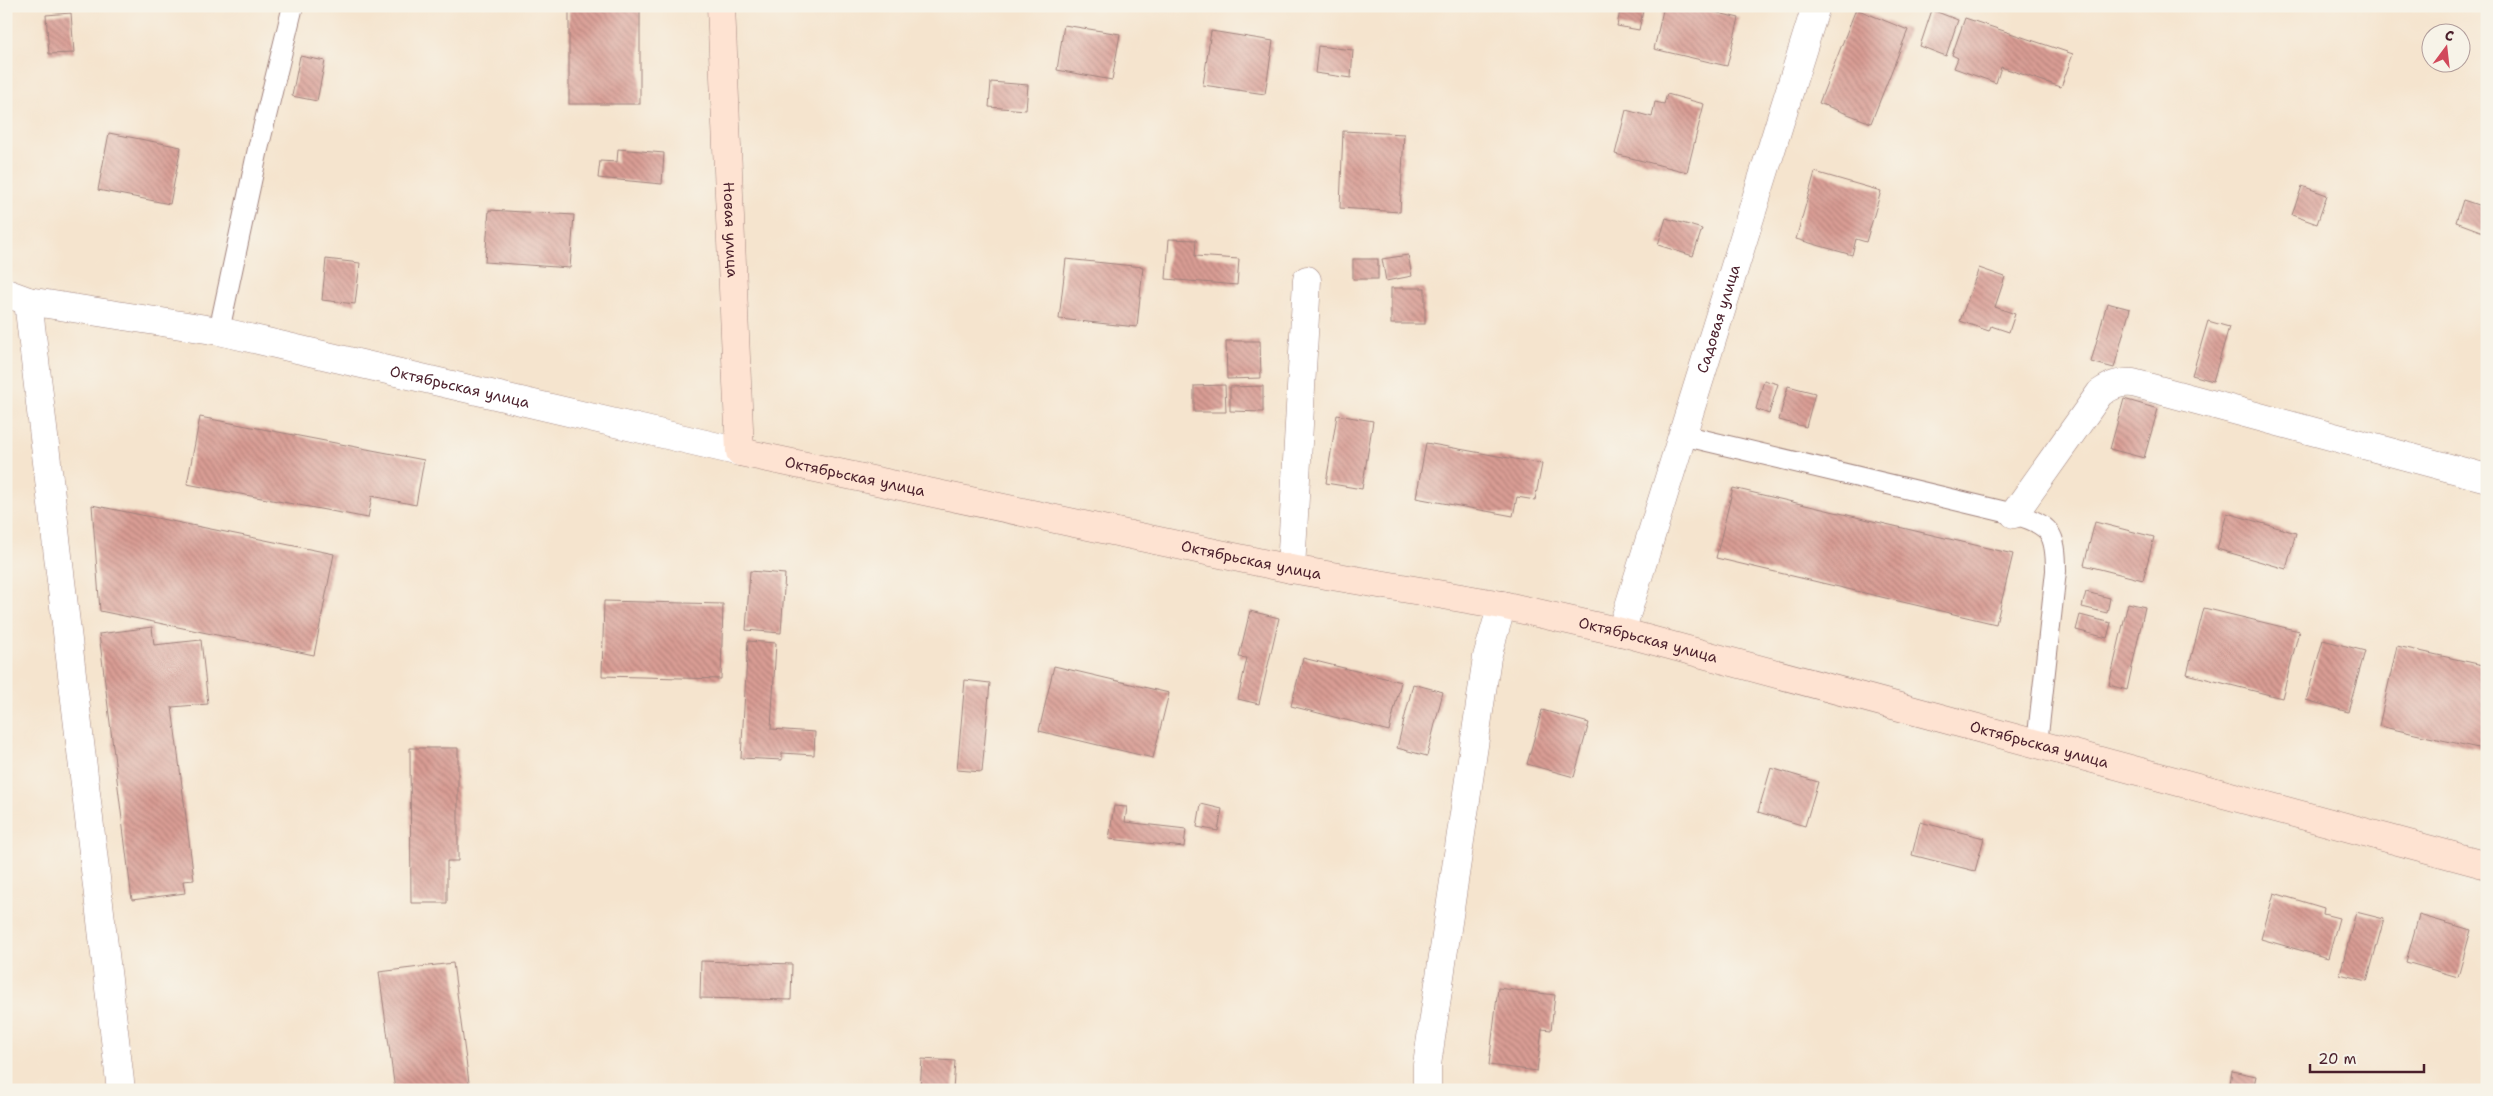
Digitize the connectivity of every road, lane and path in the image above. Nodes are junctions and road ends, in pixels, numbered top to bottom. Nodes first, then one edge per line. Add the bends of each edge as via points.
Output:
1 (293, 6) edge
2 (1816, 6) edge
3 (727, 9) edge
4 (1307, 280) dead end
5 (17, 297) edge
6 (219, 331) junction
7 (1682, 434) junction
8 (740, 452) junction
9 (2487, 478) edge
10 (2014, 514) junction
11 (1292, 569) junction
12 (1502, 605) junction
13 (1622, 632) junction
14 (2037, 744) junction
15 (2487, 866) edge
16 (121, 1090) edge
17 (1427, 1090) edge

1 - 6 lane
2 - 7 street, Садовая улица
3 - 8 street, Новая улица
4 - 11 street
5 - 6 street, Октябрьская улица
5 - 16 street
6 - 8 street, Октябрьская улица
7 - 10 lane
7 - 13 street, Садовая улица
8 - 11 street, Октябрьская улица
9 - 10 street via 2133,382 2122,382 2100,393
10 - 14 lane via 2045,526 2056,549
11 - 12 street, Октябрьская улица
12 - 13 street, Октябрьская улица
12 - 17 street via 1487,656 1427,1064
13 - 14 street, Октябрьская улица
14 - 15 street, Октябрьская улица

